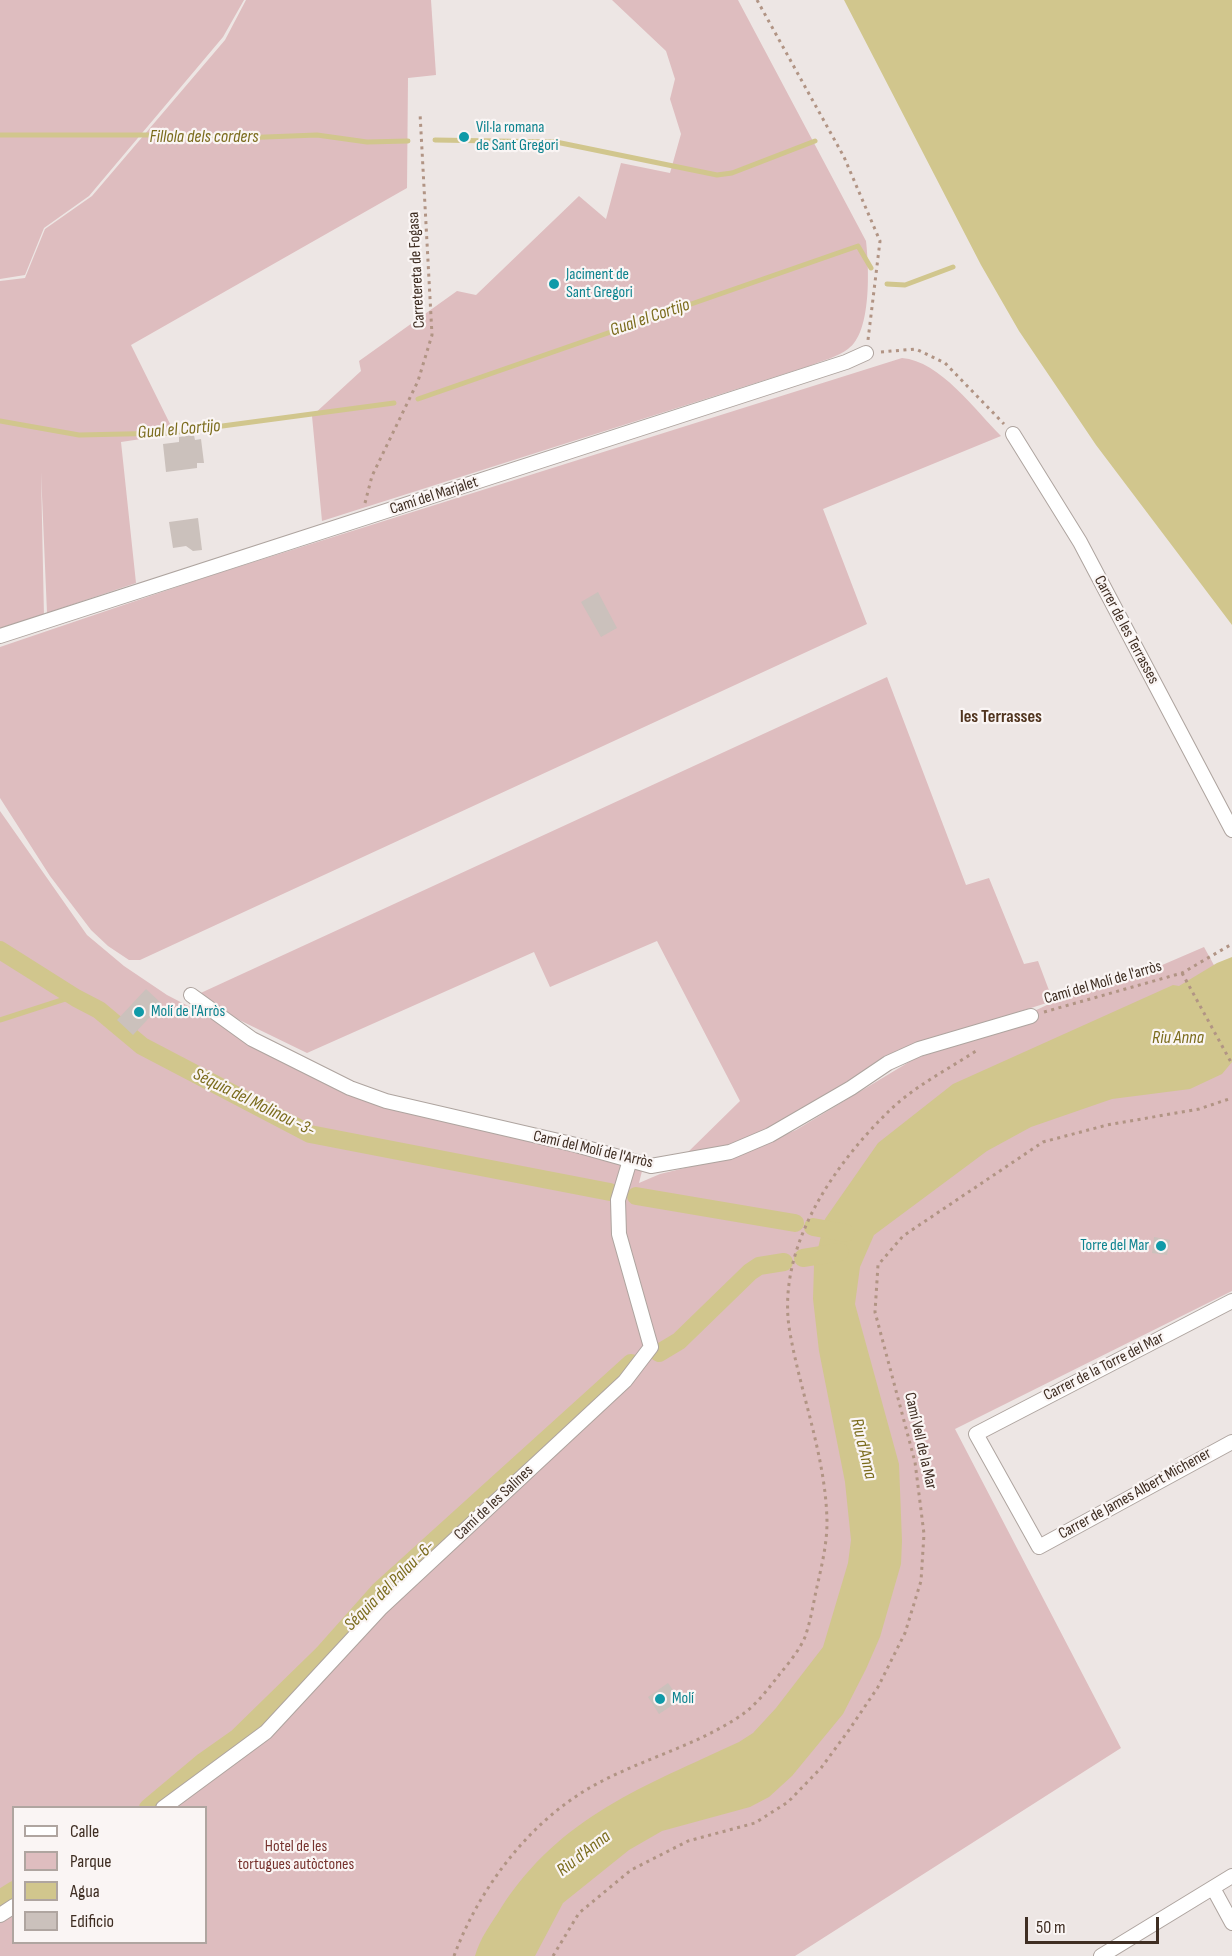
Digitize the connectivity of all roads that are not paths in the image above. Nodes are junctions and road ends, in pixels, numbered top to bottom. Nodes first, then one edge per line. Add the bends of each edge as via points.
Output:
1 (866, 352) road end
2 (1013, 434) road end
3 (0, 636) edge
4 (1232, 830) edge
5 (190, 995) dead end
6 (1031, 1016) road end
7 (630, 1160) junction
8 (1232, 1301) edge
9 (1232, 1442) edge
10 (1039, 1547) joint
11 (166, 1806) edge
12 (1232, 1876) edge
13 (1213, 1888) junction
14 (1232, 1923) edge
15 (1101, 1956) edge

1 - 3 street, Camí del Marjalet via 835,366
2 - 4 street, Carrer de les Terrasses via 1080,542
5 - 7 street, Camí del Molí de l'Arròs via 252,1039 350,1088 386,1101
6 - 7 street, Camí del Molí de l'Arròs via 920,1049 888,1063 770,1135 730,1152 651,1166
7 - 11 street, Camí de les Salines via 618,1200 619,1234 651,1347 625,1381 380,1609 266,1732
8 - 10 street, Carrer de la Torre del Mar via 976,1434
9 - 10 street, Carrer de James Albert Michener
12 - 13 street
13 - 14 street
13 - 15 street

